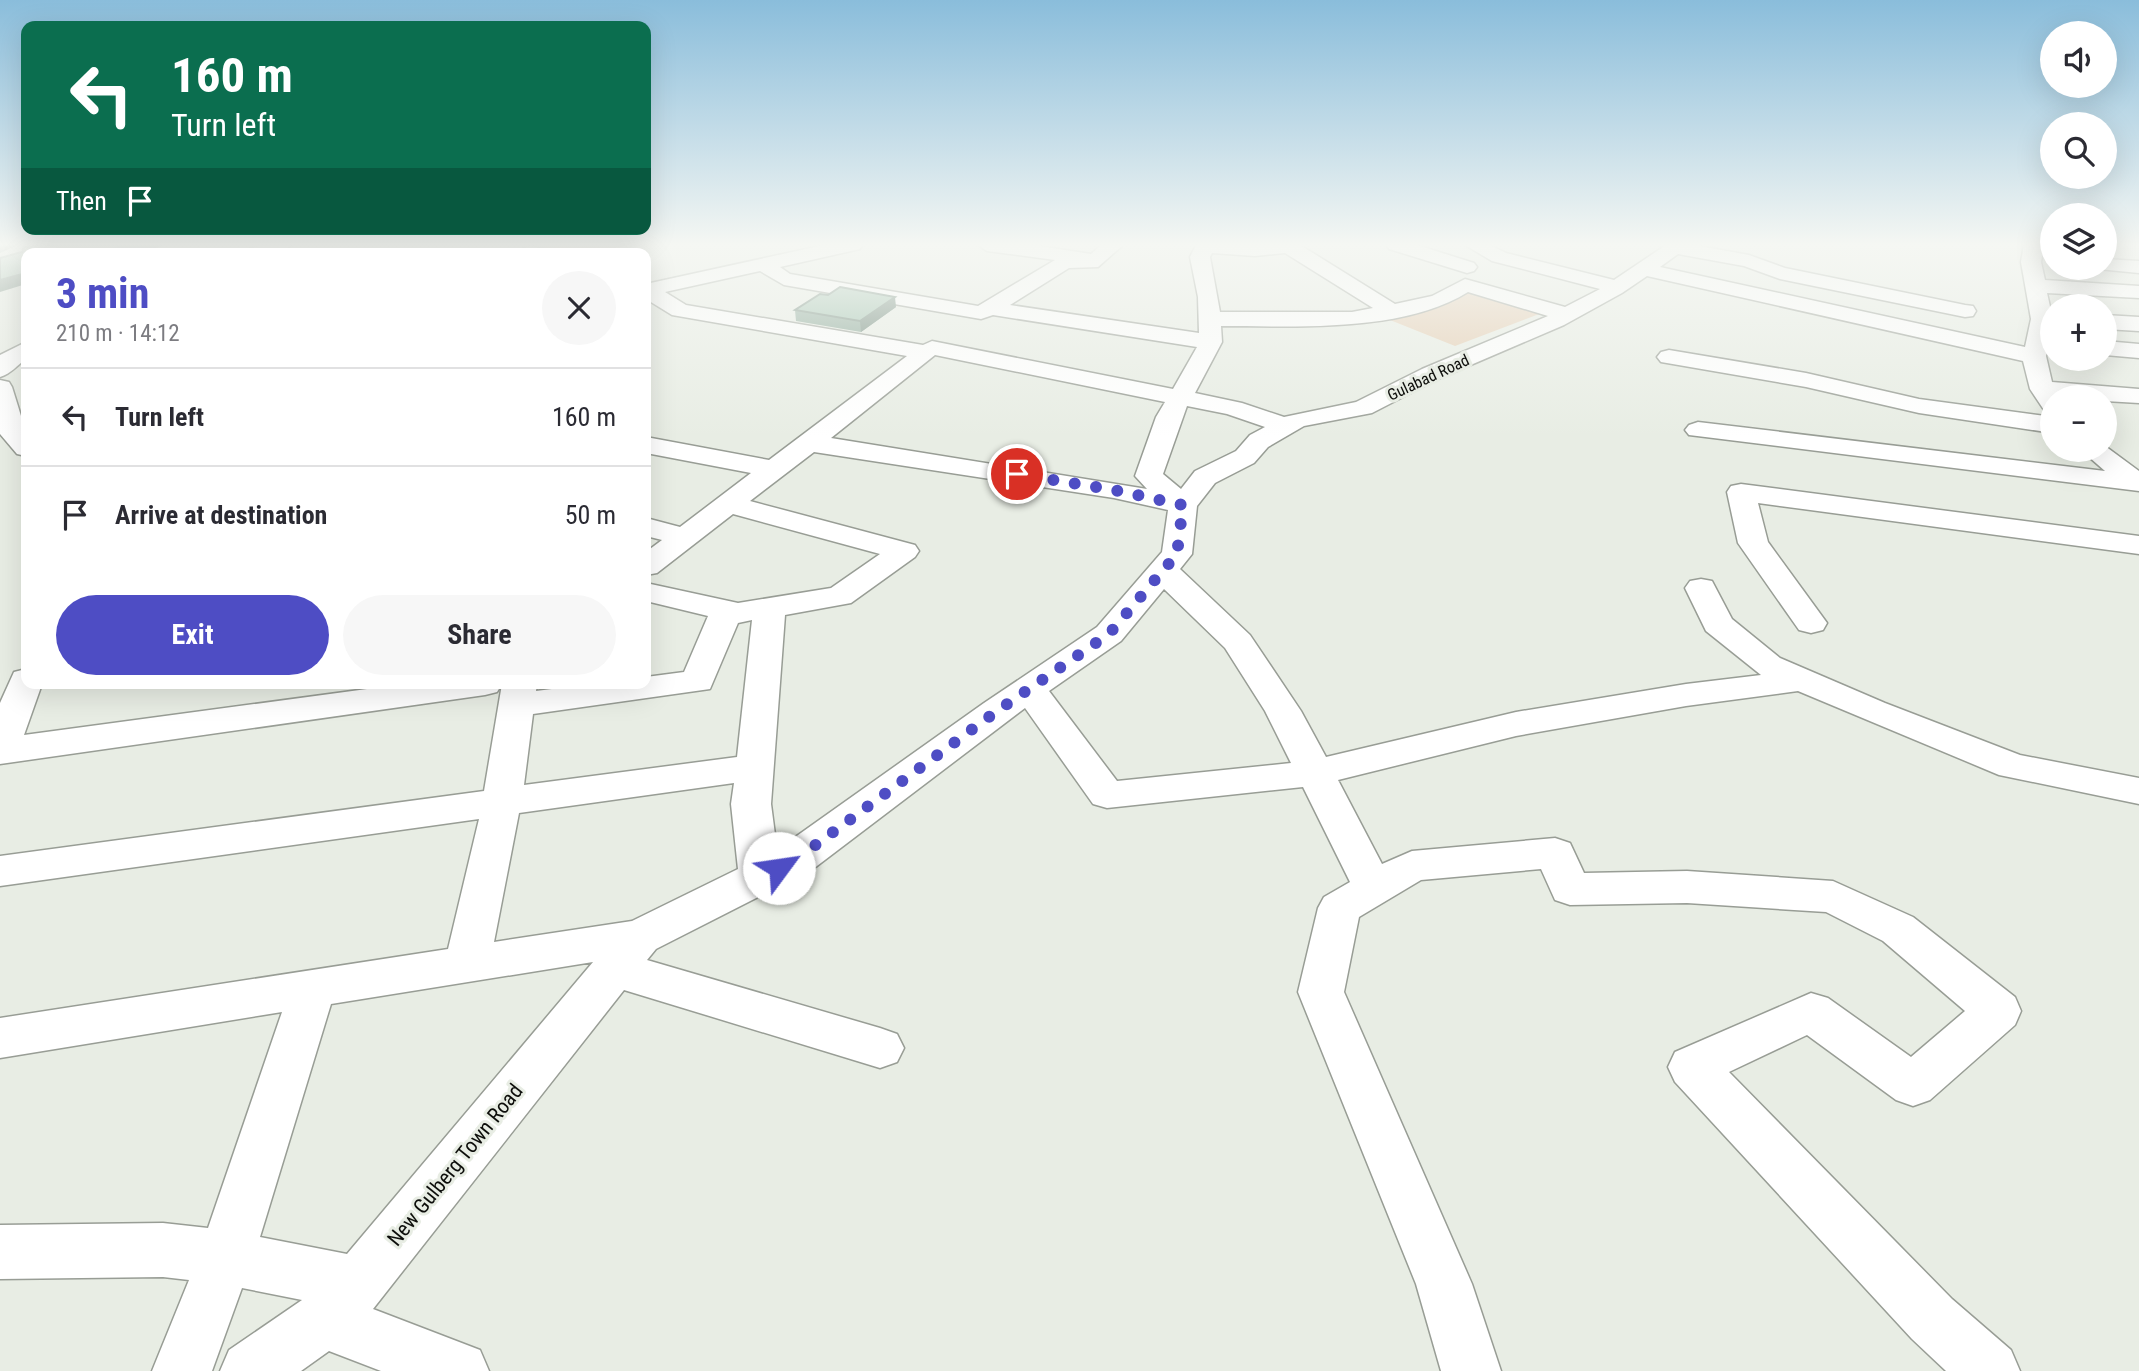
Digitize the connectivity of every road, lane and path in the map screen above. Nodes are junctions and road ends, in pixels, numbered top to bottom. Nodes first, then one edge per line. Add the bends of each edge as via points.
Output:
1 (678, 309) edge
2 (972, 309) edge
3 (988, 309) edge
4 (1209, 309) edge
5 (1389, 309) edge
6 (1401, 309) edge
7 (1549, 309) edge
8 (1575, 309) edge
9 (1884, 309) edge
10 (1955, 309) edge
11 (985, 311) junction
12 (1392, 311) junction
13 (1965, 311) dead end
14 (1566, 314) junction
15 (2117, 323) edge
16 (2139, 324) edge
17 (1210, 330) junction
18 (2040, 334) edge
19 (943, 340) junction
20 (2117, 349) edge
21 (2139, 351) edge
22 (21, 352) edge
23 (1669, 357) dead end
24 (0, 370) edge
25 (0, 387) edge
26 (2117, 396) edge
27 (2139, 396) edge
28 (1179, 397) junction
29 (2040, 424) edge
30 (1286, 426) junction
31 (1698, 430) dead end
32 (16, 435) edge
33 (809, 443) junction
34 (651, 446) edge
35 (2111, 462) edge
36 (776, 470) junction
37 (2135, 479) edge
38 (730, 504) junction
39 (1183, 505) junction
40 (651, 528) edge
41 (686, 537) junction
42 (2139, 545) edge
43 (651, 562) edge
44 (1163, 570) junction
45 (1701, 588) dead end
46 (651, 593) edge
47 (769, 608) junction
48 (726, 611) junction
49 (1811, 623) dead end
50 (1803, 680) junction
51 (651, 683) edge
52 (23, 689) edge
53 (546, 689) edge
54 (1029, 689) junction
55 (508, 691) edge
56 (0, 751) edge
57 (754, 767) junction
58 (1314, 773) junction
59 (2139, 791) edge
60 (502, 802) junction
61 (0, 871) edge
62 (760, 877) junction
63 (1374, 888) junction
64 (627, 953) junction
65 (467, 964) junction
66 (313, 989) junction
67 (0, 1038) edge
68 (880, 1048) dead end
69 (0, 1252) edge
70 (226, 1257) junction
71 (341, 1302) junction
72 (182, 1371) edge
73 (250, 1371) edge
74 (458, 1371) edge
75 (1471, 1371) edge
76 (1990, 1371) edge

1 - 19 street
2 - 11 street
3 - 11 street
4 - 17 street
5 - 12 street
6 - 12 street
7 - 14 street
8 - 14 street, Gulabad Road
9 - 18 street
10 - 13 street
11 - 17 street
11 - 19 street
12 - 17 street
14 - 30 street, Gulabad Road via 1363,408
15 - 16 street
17 - 28 street
19 - 28 street
19 - 33 street
20 - 21 street
22 - 24 street
23 - 29 street via 1807,380 1919,406
25 - 32 street
26 - 27 street
28 - 30 street via 1233,408
28 - 39 street via 1149,477
30 - 39 street, Gulabad Road via 1259,441 1245,457 1205,477
31 - 37 street via 1842,445 1971,466
33 - 36 street
33 - 39 street via 1114,490
34 - 36 street
35 - 37 street
36 - 38 street
38 - 41 street
38 - 47 street via 904,551 840,596
39 - 44 street via 1177,554
40 - 41 street
41 - 43 street
42 - 49 street via 1741,492 1753,543
44 - 54 street via 1109,634
44 - 58 street via 1238,642 1283,711
45 - 50 street via 1718,624 1768,665
46 - 48 street
47 - 48 street
47 - 57 street
48 - 51 street via 698,681
50 - 58 street via 1516,724
50 - 59 street via 2012,766
52 - 56 street
53 - 55 street
54 - 58 street via 1107,795
54 - 62 street via 798,858
55 - 56 street
55 - 60 street
57 - 60 street
57 - 62 street via 751,804
58 - 63 street
60 - 61 street
60 - 65 street
62 - 64 street
63 - 75 street via 1339,908 1321,992 1444,1284
63 - 76 street via 1412,866 1555,853 1570,889 1687,887 1833,897 1898,929 1998,1012 1913,1085 1811,1012 1692,1067 1932,1319
64 - 65 street
64 - 68 street
64 - 71 street, New Gulberg Town Road
65 - 66 street
66 - 67 street
66 - 70 street
69 - 70 street via 163,1250
70 - 71 street
70 - 72 street
71 - 73 street, New Gulberg Town Road
71 - 74 street

